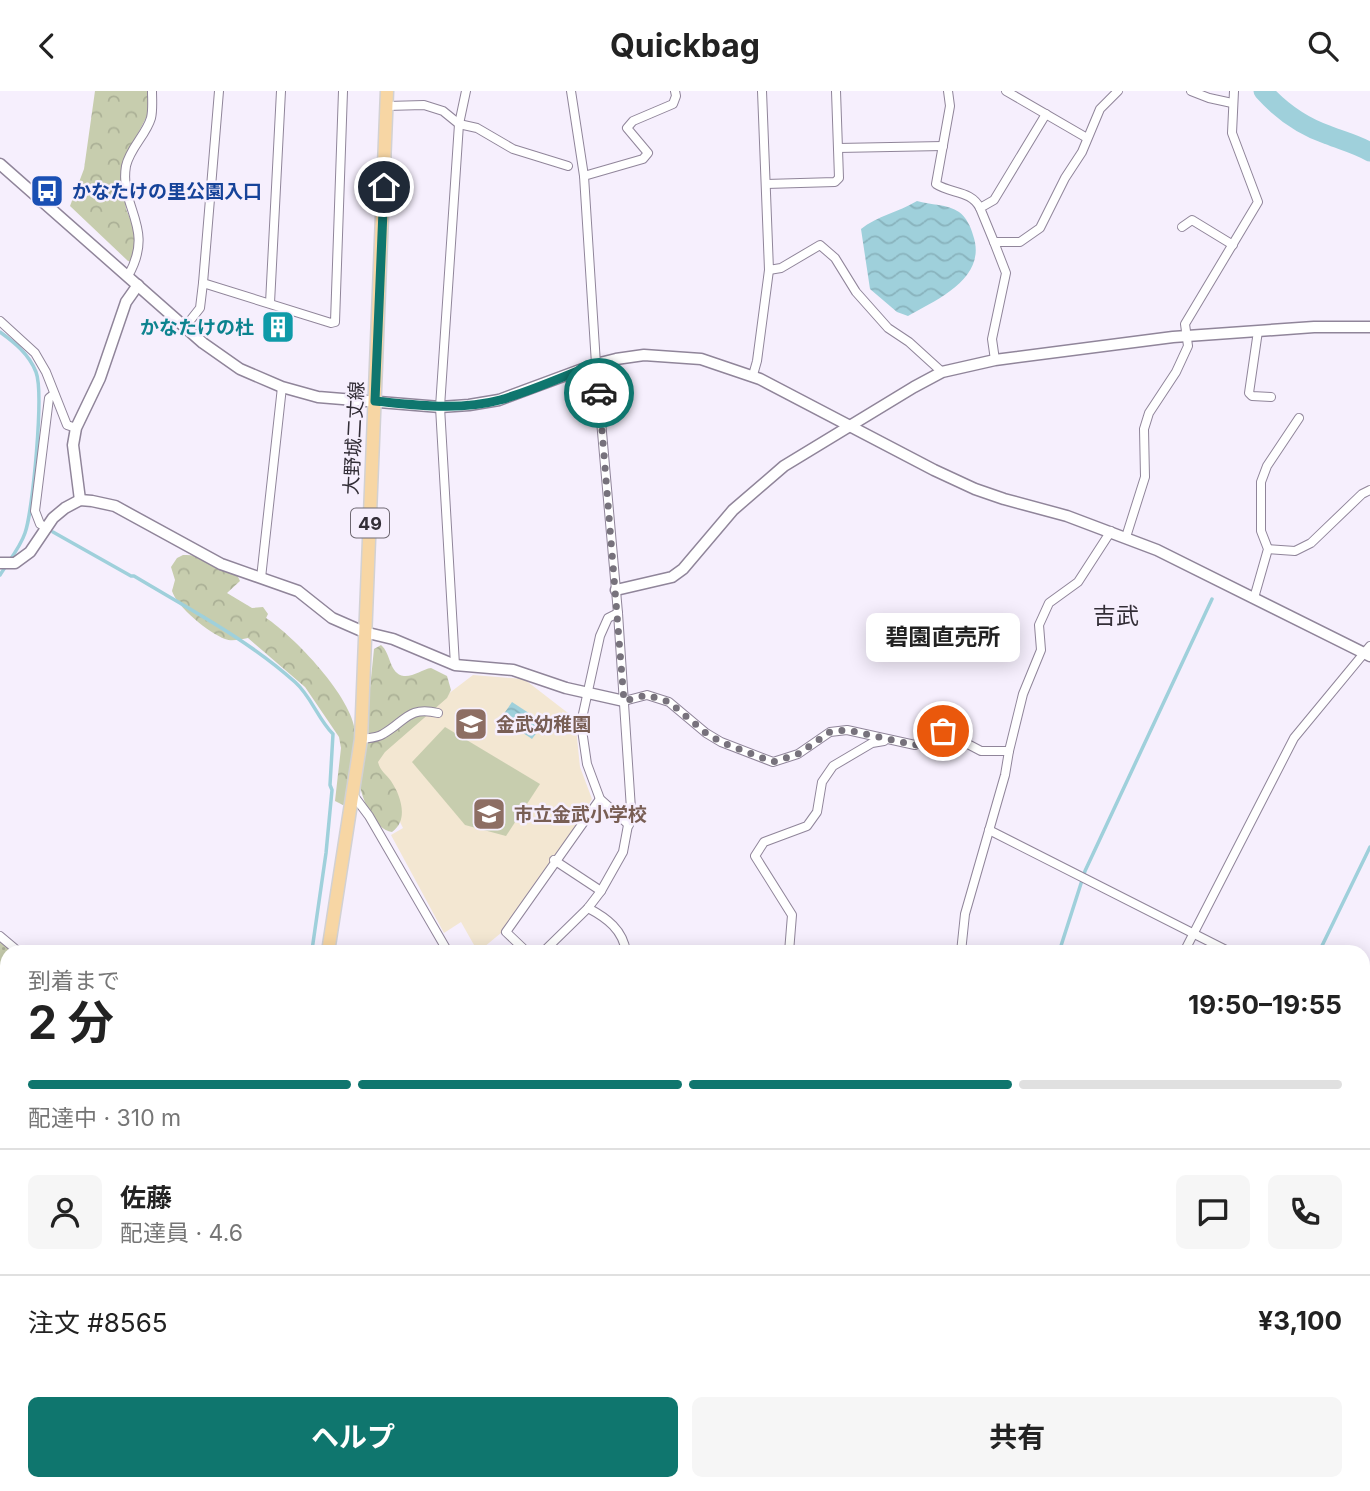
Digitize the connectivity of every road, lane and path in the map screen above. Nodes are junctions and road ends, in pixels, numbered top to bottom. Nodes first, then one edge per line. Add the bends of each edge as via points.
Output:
1 (152, 91) edge
2 (219, 91) edge
3 (281, 91) edge
4 (343, 91) edge
5 (387, 91) edge
6 (466, 91) edge
7 (571, 91) edge
8 (675, 91) edge
9 (762, 91) edge
10 (836, 91) edge
11 (948, 91) edge
12 (1006, 91) edge
13 (1118, 91) edge
14 (1191, 91) edge
15 (1234, 91) edge
16 (1232, 103) junction
17 (387, 106) junction
18 (1046, 114) junction
19 (459, 124) junction
20 (1087, 138) junction
21 (943, 146) junction
22 (838, 148) junction
23 (0, 164) edge
24 (568, 166) dead end
25 (584, 176) junction
26 (766, 184) junction
27 (981, 208) junction
28 (1182, 227) dead end
29 (994, 242) junction
30 (1233, 245) junction
31 (769, 270) junction
32 (128, 276) junction
33 (203, 283) junction
34 (138, 285) junction
35 (270, 303) junction
36 (0, 321) edge
37 (185, 327) junction
38 (1370, 327) edge
39 (1258, 331) junction
40 (1187, 336) junction
41 (995, 360) junction
42 (596, 364) junction
43 (942, 372) junction
44 (752, 375) junction
45 (282, 387) junction
46 (54, 394) junction
47 (1271, 397) dead end
48 (375, 401) junction
49 (440, 407) junction
50 (1299, 418) dead end
51 (850, 425) junction
52 (76, 428) junction
53 (1370, 490) edge
54 (80, 500) junction
55 (47, 528) junction
56 (1111, 531) junction
57 (1126, 537) junction
58 (1268, 549) junction
59 (0, 563) edge
60 (261, 578) junction
61 (616, 590) junction
62 (1254, 598) junction
63 (618, 613) junction
64 (364, 632) junction
65 (1368, 652) edge
66 (455, 665) junction
67 (586, 693) junction
68 (624, 701) junction
69 (438, 713) dead end
70 (361, 739) junction
71 (887, 740) junction
72 (1009, 751) junction
73 (354, 796) junction
74 (600, 799) junction
75 (629, 825) junction
76 (989, 830) junction
77 (556, 861) junction
78 (601, 891) junction
79 (588, 908) junction
80 (1193, 934) junction
81 (329, 945) edge
82 (444, 945) edge
83 (520, 945) edge
84 (550, 945) edge
85 (625, 945) edge
86 (790, 945) edge
87 (962, 945) edge
88 (1188, 945) edge
89 (1216, 945) edge

1 - 32 street via 151,118 126,167 140,235
2 - 33 street
3 - 35 street
4 - 35 street via 335,322
5 - 17 main road, 大野城二丈線 / 49
6 - 19 street
7 - 25 street
8 - 25 street via 673,104 626,128 648,153 643,159
9 - 26 street
10 - 22 street
11 - 21 street
12 - 18 street
13 - 20 street via 1100,109
14 - 16 street
15 - 16 street
16 - 30 street via 1232,133 1258,202
17 - 19 street via 424,105 443,111
17 - 48 main road, 大野城二丈線 / 49
18 - 20 street
18 - 27 street via 994,200
19 - 24 street via 477,128 533,157
19 - 49 street
20 - 29 street via 1040,227 1020,242
21 - 22 street
21 - 27 street via 936,184 976,199
22 - 26 street via 839,178 835,182
23 - 32 street
25 - 42 street
26 - 31 street
27 - 29 street
28 - 30 street via 1192,220
29 - 41 street via 1006,273 992,339
30 - 40 street via 1185,324
31 - 43 street via 820,245 888,328
31 - 44 street
32 - 34 street
33 - 35 street
33 - 37 street via 200,308
34 - 37 street
34 - 52 street via 126,302 100,378
36 - 46 street via 35,353
37 - 45 street via 240,369
38 - 39 street
39 - 40 street
39 - 47 street via 1249,393
40 - 41 street
40 - 57 street via 1188,346 1176,372 1144,429 1145,477
41 - 43 street
42 - 44 street via 644,355 674,356
42 - 49 street via 499,400
42 - 61 street
43 - 51 street
44 - 51 street
45 - 48 street via 318,397
45 - 60 street
46 - 52 street via 67,425
46 - 55 street via 49,398 35,511
48 - 49 street
48 - 64 main road, 大野城二丈線 / 49
49 - 66 street
50 - 58 street via 1266,466 1261,482 1261,531
51 - 56 street via 975,489
51 - 61 street via 764,482 672,577
52 - 54 street via 73,445
53 - 58 street via 1311,543 1295,551
54 - 55 street via 53,518
54 - 60 street via 115,506 221,564
55 - 59 street via 30,552 15,563
56 - 57 street
56 - 72 street via 1077,582 1049,603 1039,625 1041,650 1023,694
57 - 62 street
58 - 62 street
60 - 64 street via 298,591 332,618
61 - 63 street
62 - 65 street
63 - 67 street via 608,618 600,636
63 - 68 street
64 - 66 street
64 - 70 main road, 大野城二丈線 / 49
65 - 80 street via 1294,738
66 - 67 street via 513,670
67 - 68 street
67 - 74 street via 581,723 587,764
68 - 71 street via 647,695 669,702 721,742 773,762 798,754 830,732 847,730
68 - 75 street
69 - 70 street via 423,710 409,714 381,736
70 - 73 main road, 大野城二丈線 / 49
71 - 72 street via 915,745 943,731 981,751
71 - 86 street via 873,743 833,767 822,782 817,812 807,826 764,842 755,856 793,915
72 - 76 street
73 - 81 main road, 大野城二丈線 / 49
73 - 82 street
74 - 75 street
74 - 77 street
75 - 78 street via 623,852
76 - 80 street
76 - 87 street via 965,914
77 - 78 street
77 - 83 street via 506,932
78 - 79 street
79 - 84 street
79 - 85 street via 605,917
80 - 88 street
80 - 89 street

